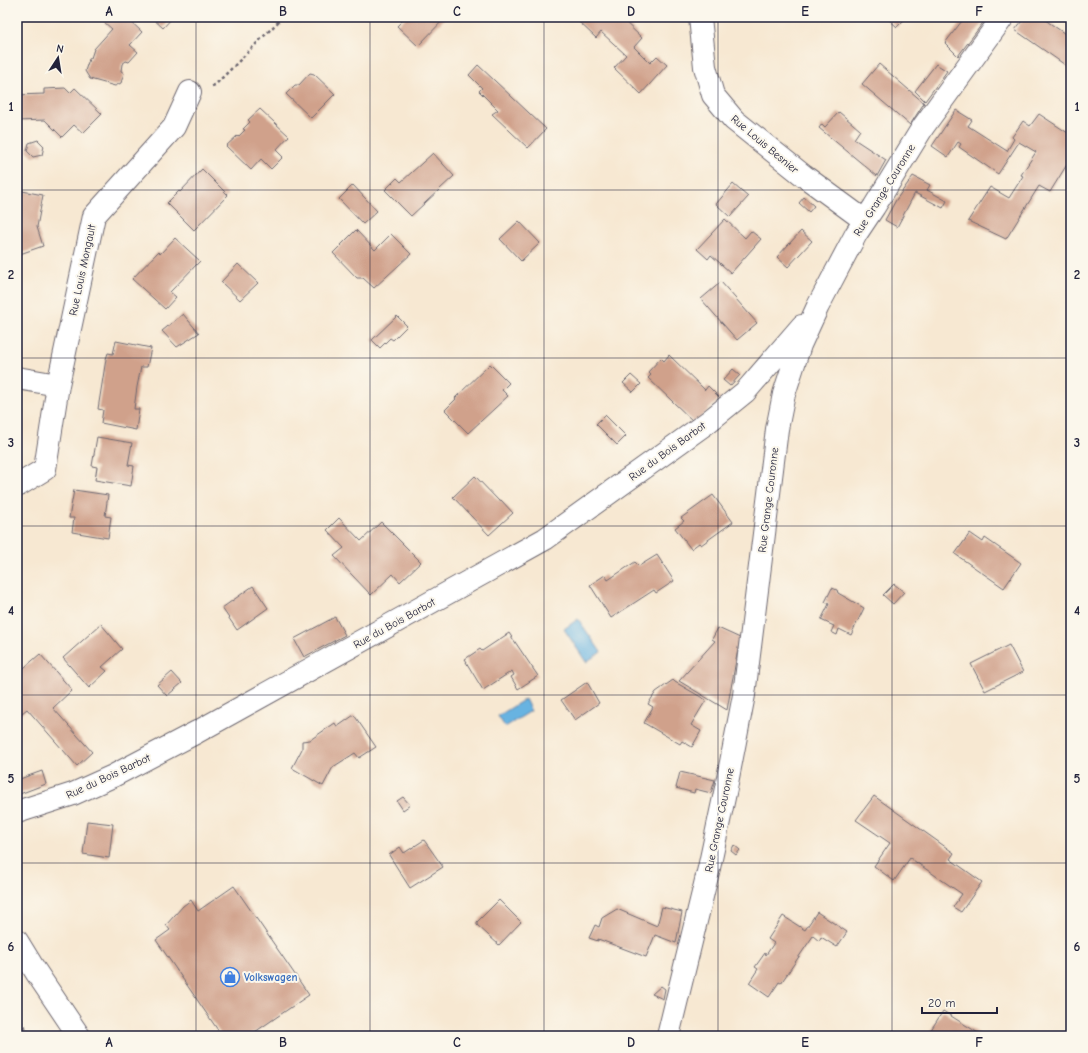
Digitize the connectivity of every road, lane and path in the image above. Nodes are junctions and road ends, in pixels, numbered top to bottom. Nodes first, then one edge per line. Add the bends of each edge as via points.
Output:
1 (283, 17) edge
2 (700, 17) edge
3 (1003, 17) edge
4 (190, 92) joint
5 (864, 220) junction
6 (818, 306) junction
7 (17, 378) edge
8 (58, 385) junction
9 (745, 392) junction
10 (784, 394) junction
11 (17, 486) edge
12 (17, 812) edge
13 (17, 941) edge
14 (17, 1016) edge
15 (30, 1036) edge
16 (79, 1036) edge
17 (668, 1036) edge

1 - 4 path via 215,85
2 - 5 street, Rue Louis Besnier via 706,67 713,95 734,120
3 - 5 street, Rue Grange Couronne via 923,127 874,208
4 - 8 street, Rue Louis Mongault via 174,127 94,216
5 - 6 street, Rue Grange Couronne
6 - 9 street, Rue du Bois Barbot
6 - 10 street, Rue Grange Couronne via 800,345
7 - 8 street
8 - 11 street, Rue Louis Mongault via 45,469
9 - 10 street via 773,391
9 - 12 street, Rue du Bois Barbot via 701,427 545,539 120,772 73,794
10 - 17 street, Rue Grange Couronne via 777,429 742,703 709,868
13 - 16 street
14 - 15 path

